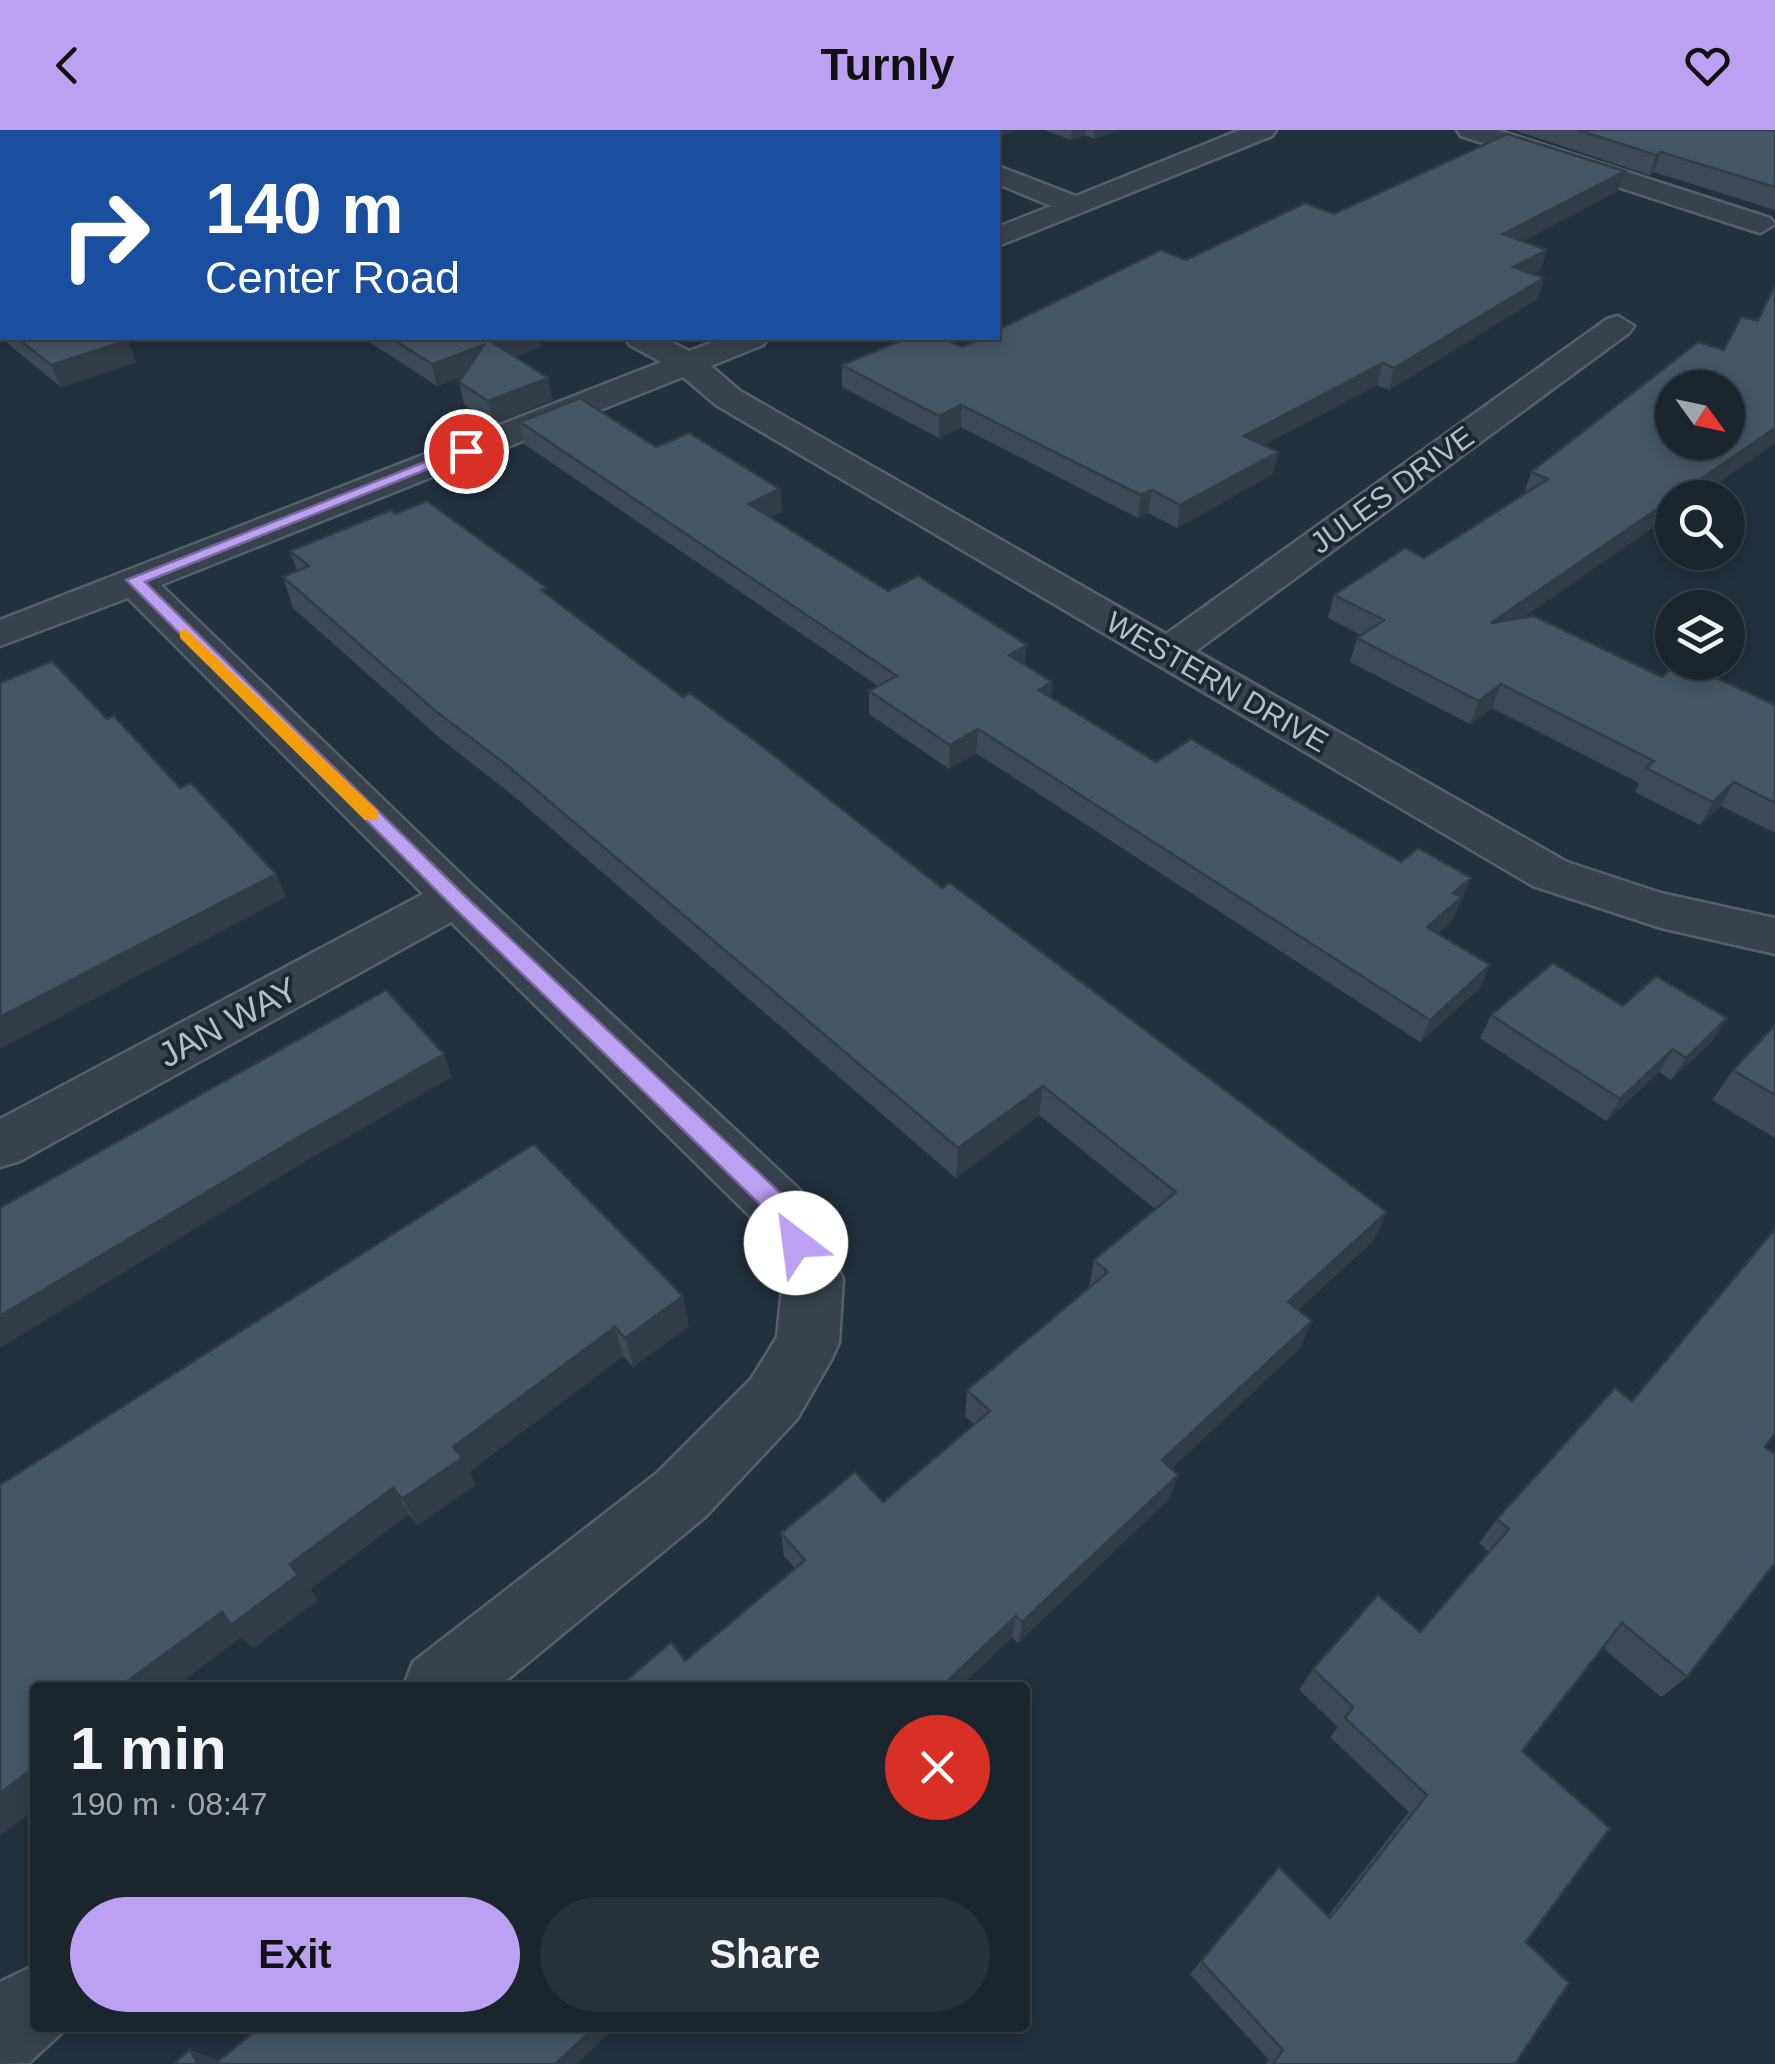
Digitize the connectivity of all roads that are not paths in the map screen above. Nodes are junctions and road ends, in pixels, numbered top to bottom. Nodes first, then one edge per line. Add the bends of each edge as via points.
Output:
1 (1264, 130) edge
2 (1470, 130) edge
3 (1000, 175) edge
4 (1074, 205) junction
5 (1760, 224) dead end
6 (1000, 236) edge
7 (1618, 326) dead end
8 (646, 340) edge
9 (747, 340) edge
10 (688, 364) junction
11 (134, 580) junction
12 (0, 634) edge
13 (1166, 653) junction
14 (456, 898) junction
15 (1775, 936) edge
16 (0, 1145) edge
17 (447, 1682) edge
18 (30, 2010) edge
19 (0, 2034) edge

1 - 4 street
2 - 5 street
3 - 4 street
4 - 6 street
7 - 13 street, JULES DRIVE
8 - 10 street, WESTERN DRIVE
9 - 10 street
10 - 11 street
10 - 13 street, WESTERN DRIVE via 728,398
11 - 12 street
11 - 14 street
13 - 15 street, WESTERN DRIVE via 1550,874 1670,915
14 - 16 street, JAN WAY
14 - 17 street via 779,1207 813,1278 808,1342 774,1399 681,1495
18 - 19 street

